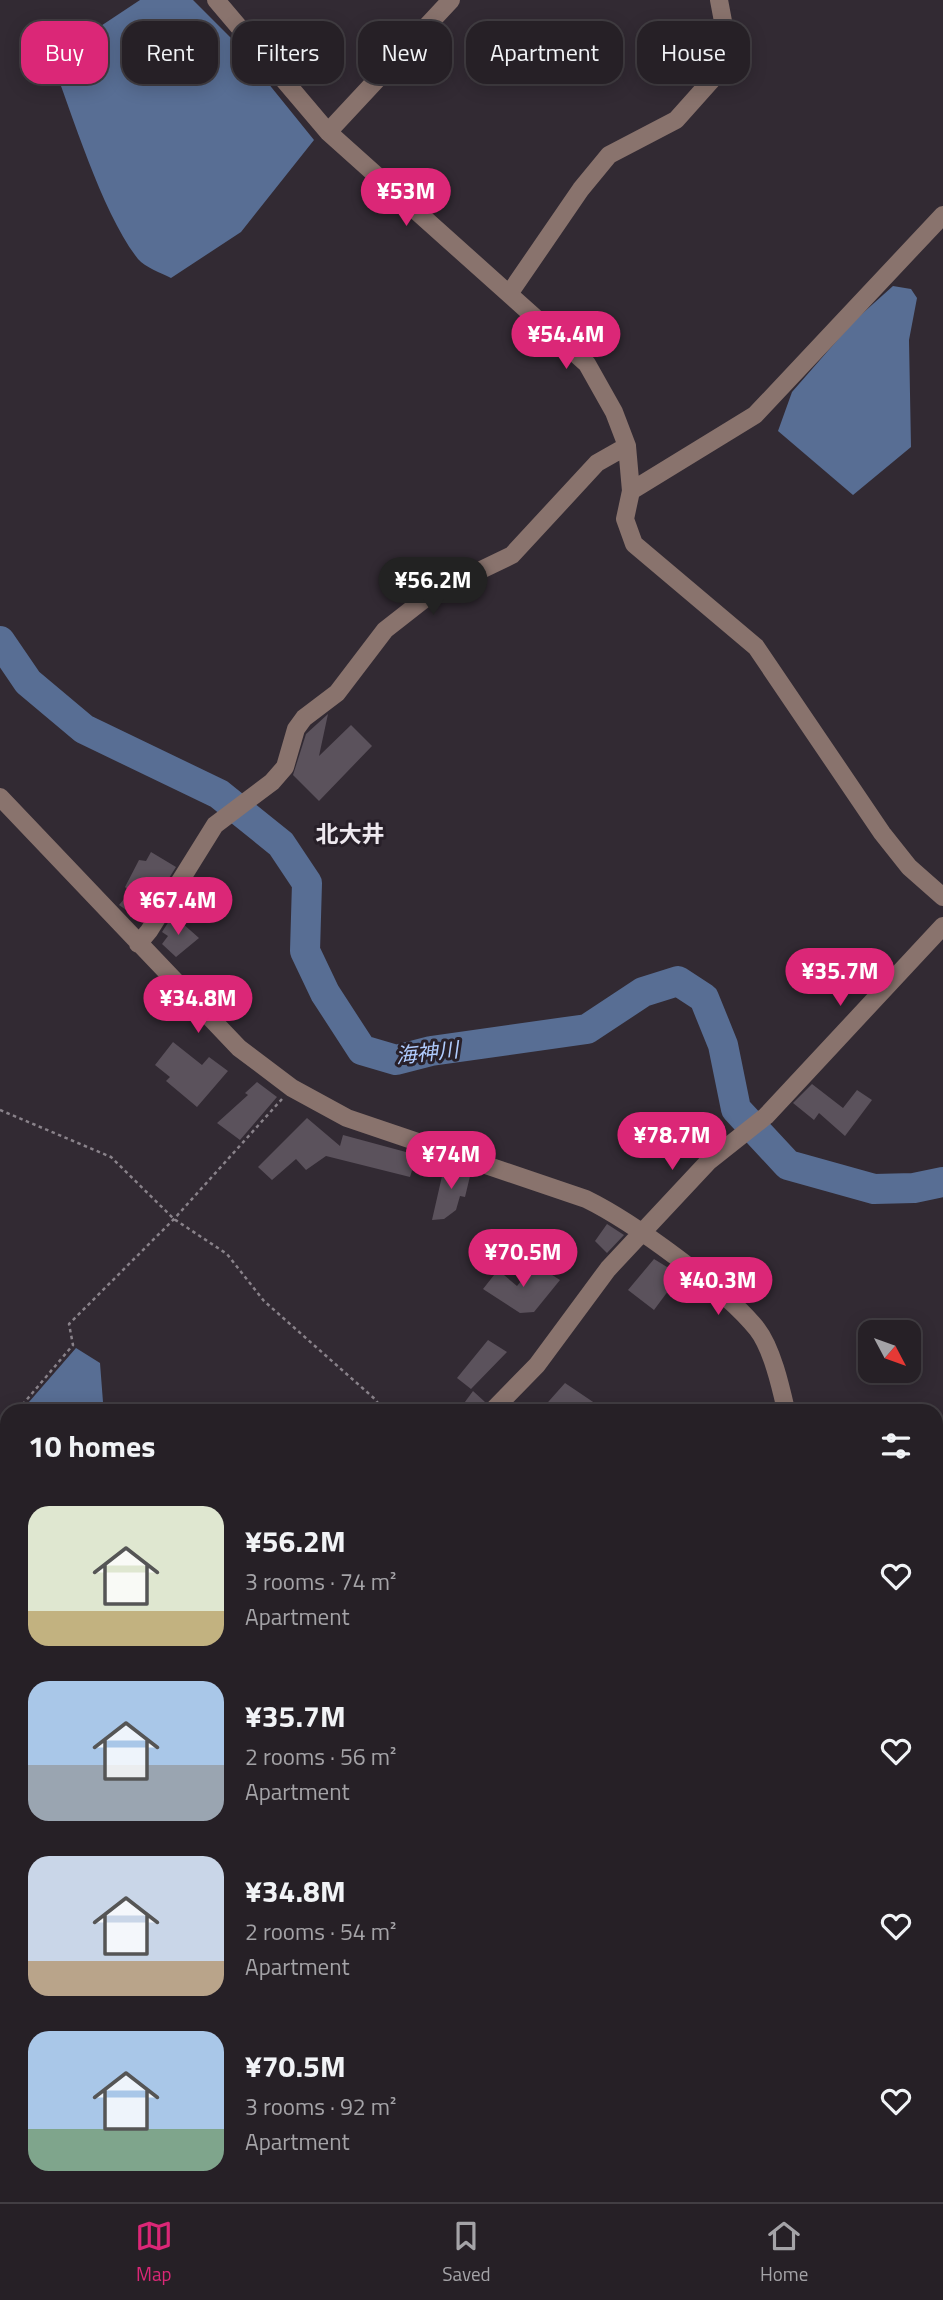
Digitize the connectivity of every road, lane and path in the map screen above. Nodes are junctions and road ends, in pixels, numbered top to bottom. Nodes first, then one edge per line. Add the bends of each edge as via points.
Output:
1 (216, 0) edge
2 (451, 0) edge
3 (719, 0) edge
4 (328, 132) junction
5 (943, 215) edge
6 (509, 294) junction
7 (627, 446) junction
8 (631, 491) junction
9 (0, 797) edge
10 (943, 897) edge
11 (943, 926) edge
12 (138, 944) junction
13 (292, 1088) junction
14 (0, 1110) edge
15 (174, 1219) junction
16 (641, 1234) junction
17 (23, 1404) edge
18 (377, 1404) edge
19 (499, 1404) edge
20 (785, 1404) edge

1 - 4 street
2 - 4 street
3 - 6 street via 728,48 726,64 676,120 609,155
4 - 6 street
5 - 8 street via 755,415
6 - 7 street via 587,364
7 - 8 street
7 - 12 street via 597,463 512,555 431,594 385,630 337,693 304,718 285,767 222,818
8 - 10 street via 625,519 635,544 756,647 882,833 909,867
9 - 12 street
11 - 16 street via 766,1116 708,1162
12 - 13 street via 239,1048
13 - 15 path
13 - 16 street via 347,1118 586,1199
14 - 15 path via 111,1157
15 - 17 path via 69,1324 73,1345
15 - 18 path via 227,1254 264,1301
16 - 19 street via 608,1269 537,1365
16 - 20 street via 702,1279 759,1331

